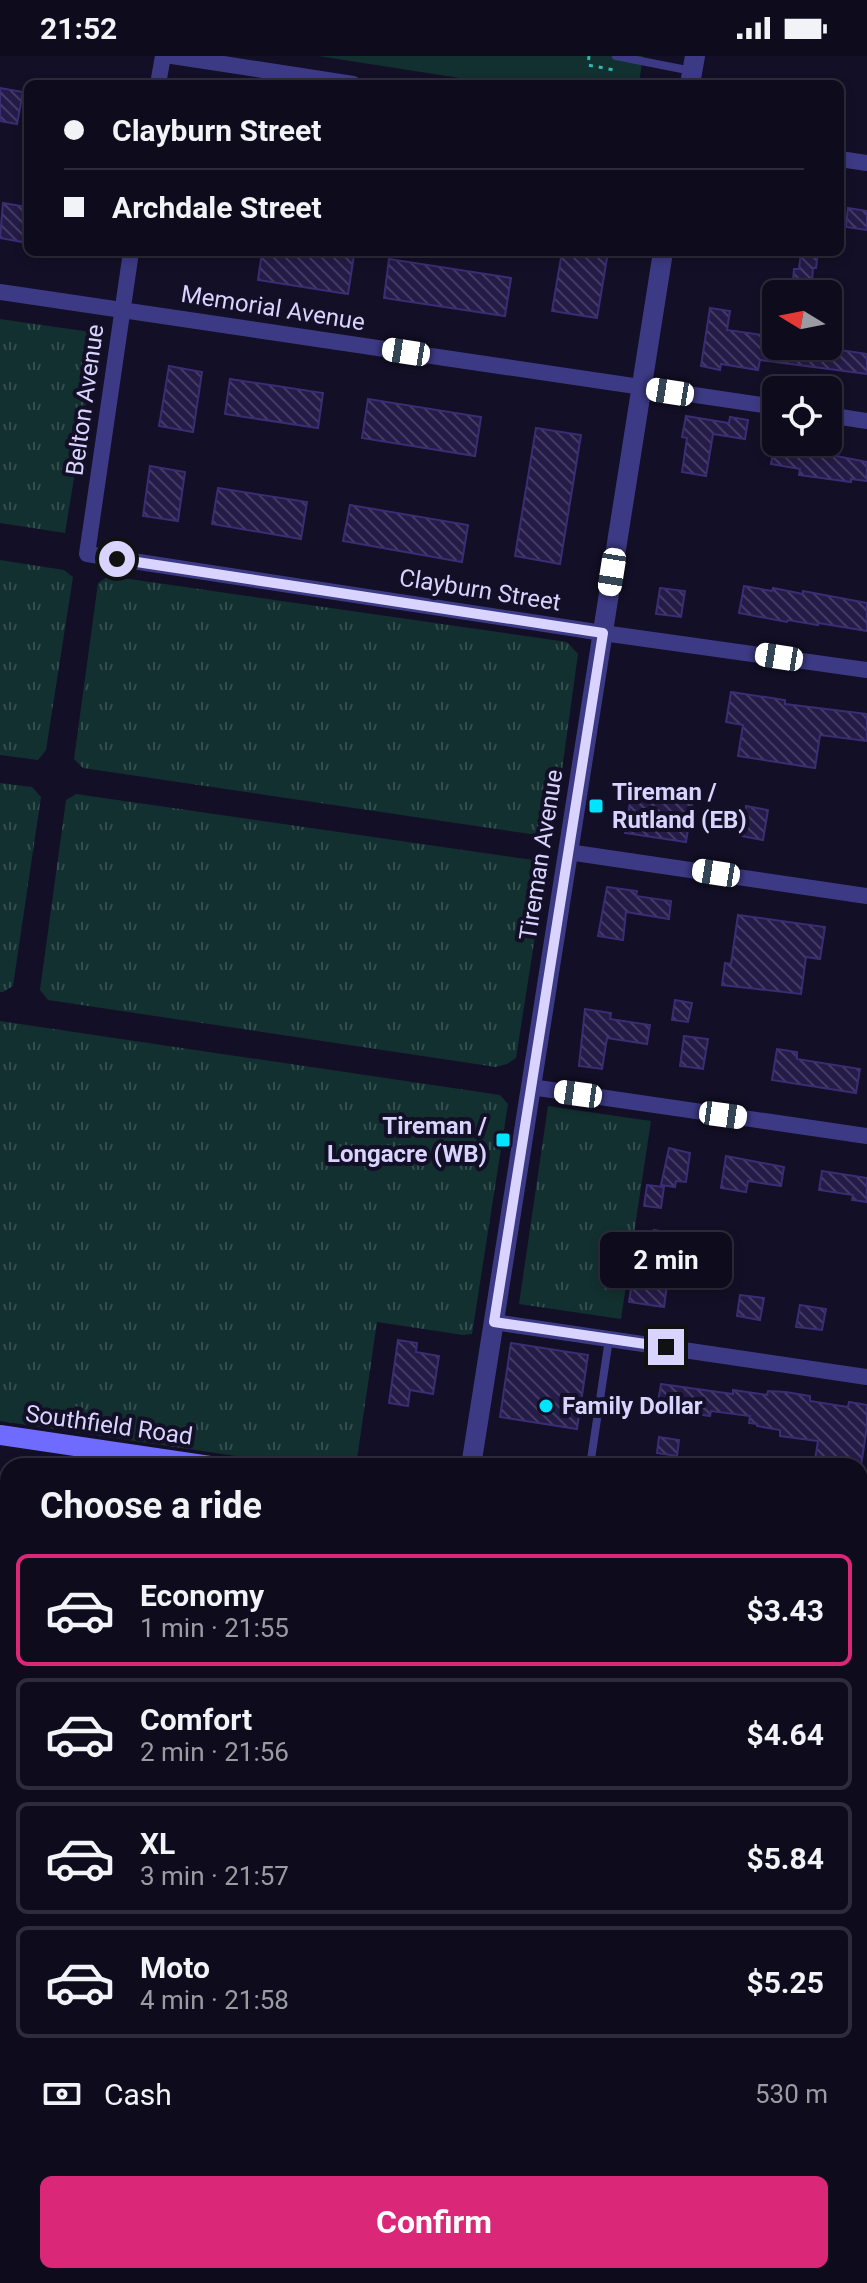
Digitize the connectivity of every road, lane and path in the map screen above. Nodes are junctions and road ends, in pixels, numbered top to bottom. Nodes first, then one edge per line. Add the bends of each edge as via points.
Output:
1 (163, 56) edge
2 (172, 56) edge
3 (616, 56) edge
4 (693, 70) edge
5 (159, 80) edge
6 (327, 80) edge
7 (844, 160) edge
8 (867, 163) edge
9 (130, 256) edge
10 (662, 256) edge
11 (0, 292) edge
12 (122, 310) junction
13 (641, 388) junction
14 (762, 405) edge
15 (842, 417) edge
16 (867, 421) edge
17 (87, 554) joint
18 (603, 633) junction
19 (867, 670) edge
20 (568, 852) junction
21 (867, 896) edge
22 (531, 1087) junction
23 (867, 1136) edge
24 (494, 1322) junction
25 (609, 1339) junction
26 (867, 1377) edge
27 (0, 1435) edge
28 (156, 1458) edge
29 (472, 1458) edge
30 (591, 1458) edge

1 - 5 street
2 - 6 street
3 - 4 lane
7 - 8 street
9 - 12 street, Belton Avenue
10 - 13 street, Tireman Avenue
11 - 12 street, Memorial Avenue
12 - 13 street, Memorial Avenue
12 - 17 street, Belton Avenue
13 - 14 street, Memorial Avenue
13 - 18 street, Tireman Avenue
15 - 16 street
17 - 18 street, Clayburn Street
18 - 19 street, Clayburn Street
18 - 20 street, Tireman Avenue
20 - 21 street
20 - 22 street, Tireman Avenue
22 - 23 street
22 - 24 street, Tireman Avenue
24 - 25 street
24 - 29 street, Tireman Avenue
25 - 26 street
25 - 30 lane
27 - 28 main road, Southfield Road

